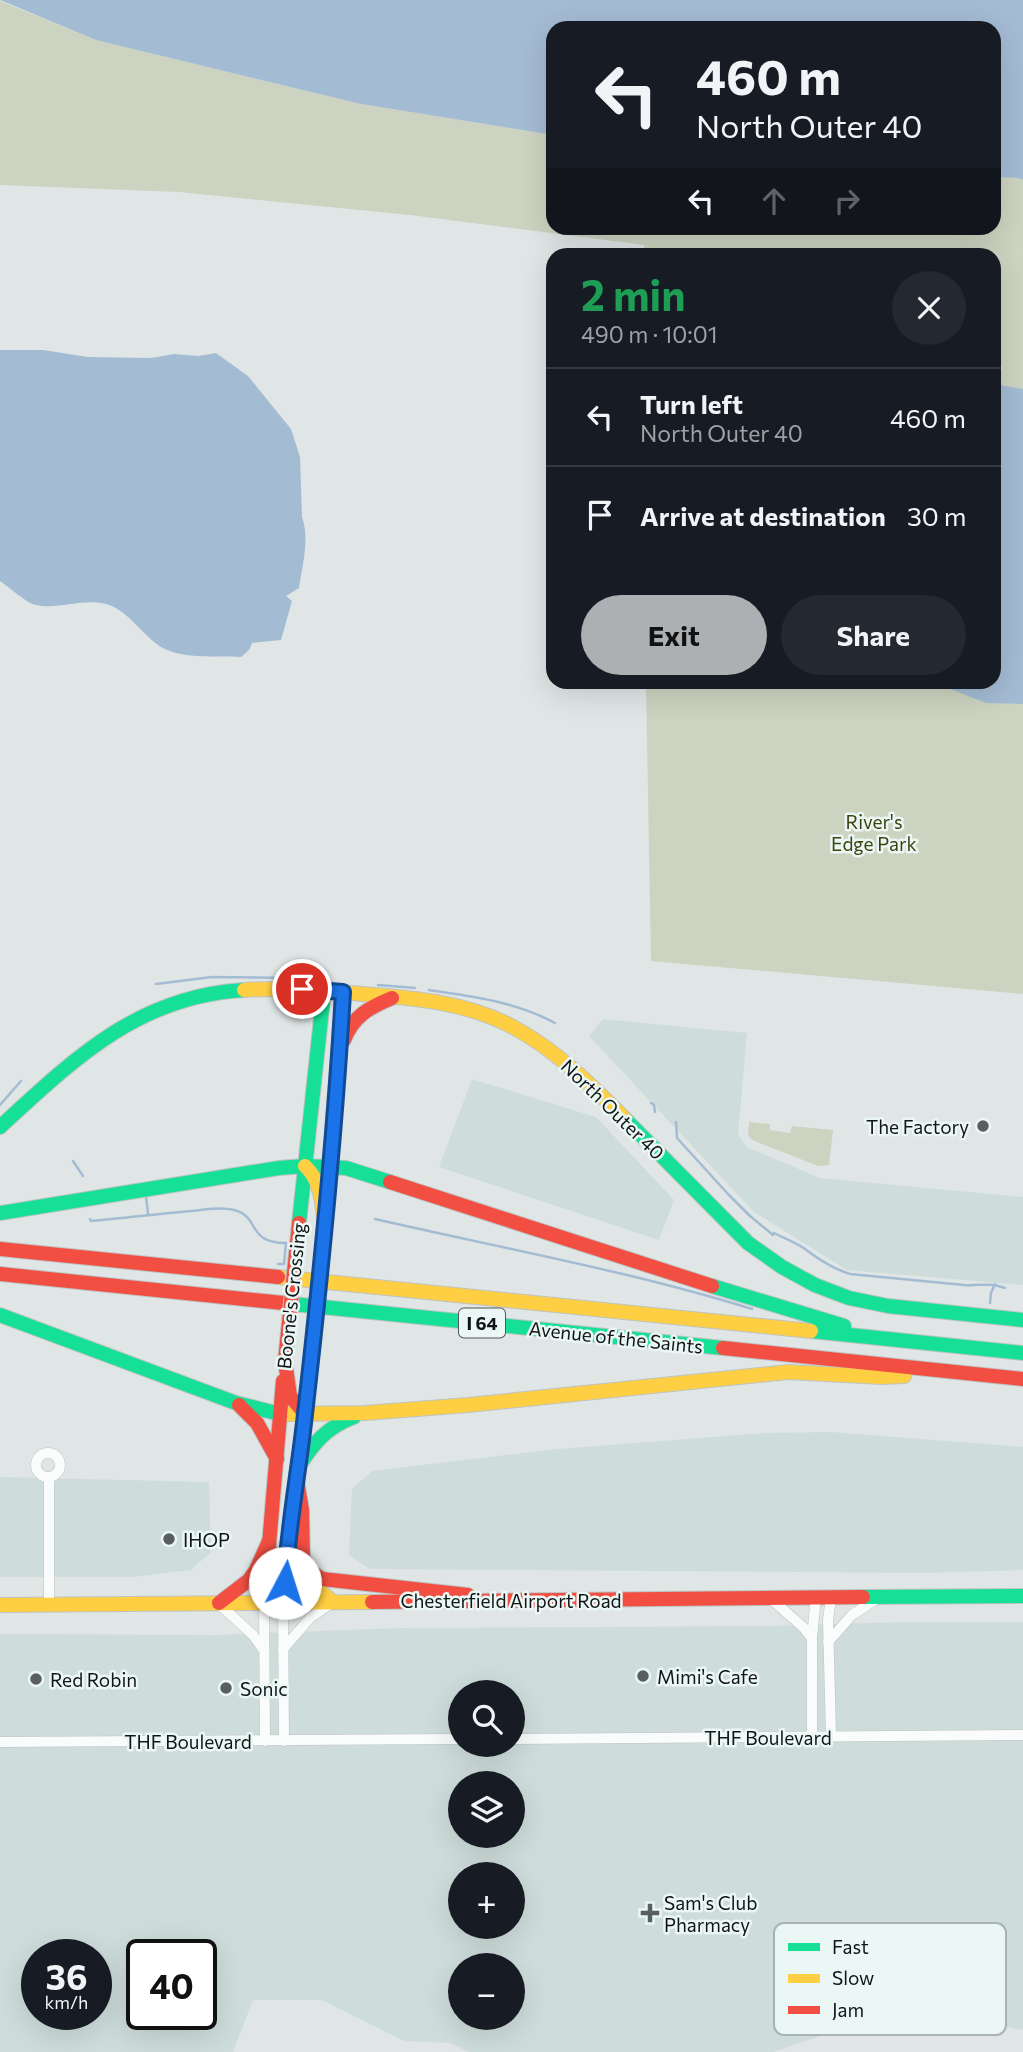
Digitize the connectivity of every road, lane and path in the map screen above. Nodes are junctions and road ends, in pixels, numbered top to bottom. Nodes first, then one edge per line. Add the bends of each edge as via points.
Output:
1 (324, 990) junction
2 (343, 992) junction
3 (396, 997) junction
4 (339, 1055) junction
5 (0, 1127) edge
6 (305, 1166) junction
7 (330, 1167) junction
8 (0, 1213) edge
9 (325, 1225) junction
10 (0, 1249) edge
11 (0, 1274) edge
12 (0, 1315) edge
13 (1023, 1320) edge
14 (888, 1339) junction
15 (1023, 1353) edge
16 (285, 1361) junction
17 (964, 1373) junction
18 (1023, 1379) edge
19 (236, 1403) junction
20 (365, 1413) junction
21 (280, 1414) junction
22 (305, 1414) junction
23 (277, 1459) junction
24 (297, 1472) junction
25 (49, 1477) dead end
26 (270, 1541) junction
27 (288, 1546) junction
28 (1023, 1596) edge
29 (821, 1597) junction
30 (878, 1598) junction
31 (504, 1599) junction
32 (771, 1599) junction
33 (283, 1602) junction
34 (333, 1602) junction
35 (219, 1603) junction
36 (264, 1603) junction
37 (49, 1604) junction
38 (0, 1605) edge
39 (812, 1638) junction
40 (828, 1643) junction
41 (263, 1649) junction
42 (283, 1649) junction
43 (1023, 1735) edge
44 (812, 1736) junction
45 (831, 1736) junction
46 (448, 1739) edge
47 (525, 1739) edge
48 (265, 1741) junction
49 (284, 1741) junction
50 (0, 1742) edge

1 - 2 main road, North Outer 40
1 - 5 main road, North Outer 40 via 251,988 162,1007 111,1034
1 - 6 main road, Boone's Crossing
2 - 3 main road, North Outer 40
2 - 4 main road, Boone's Crossing
3 - 4 main road via 359,1014 347,1030
3 - 13 main road, North Outer 40 via 456,1006 513,1027 538,1042 591,1084 748,1242 815,1285 888,1306
4 - 7 main road, Boone's Crossing
6 - 7 main road
6 - 8 main road
6 - 9 main road via 318,1183
6 - 16 main road, Boone's Crossing, bridge
7 - 9 main road, Boone's Crossing
7 - 14 main road via 346,1168
9 - 22 main road, Boone's Crossing, bridge
10 - 14 main road, Avenue of the Saints / I 64
11 - 17 main road, Avenue of the Saints / I 64
12 - 19 main road
14 - 15 main road, Avenue of the Saints / I 64
16 - 21 main road, Boone's Crossing
16 - 22 main road via 290,1396
17 - 18 main road, Avenue of the Saints / I 64
17 - 20 main road via 882,1377 764,1374
19 - 21 main road
19 - 23 main road via 257,1423
20 - 22 main road
20 - 24 main road via 325,1431
21 - 22 main road
21 - 23 main road, Boone's Crossing
22 - 24 main road, Boone's Crossing
23 - 26 main road, Boone's Crossing
24 - 27 main road, Boone's Crossing
24 - 31 main road via 303,1558 313,1575
25 - 37 street
26 - 35 main road via 248,1580
26 - 36 main road, Boone's Crossing
27 - 33 main road, Boone's Crossing
27 - 34 main road via 302,1577
28 - 30 main road, Chesterfield Airport Road
29 - 30 main road, Chesterfield Airport Road
29 - 32 main road, Chesterfield Airport Road
29 - 39 street
29 - 40 street
30 - 40 street via 852,1615
31 - 32 main road, Chesterfield Airport Road
31 - 34 main road, Chesterfield Airport Road
32 - 39 street
33 - 34 main road, Chesterfield Airport Road
33 - 36 main road, Chesterfield Airport Road
33 - 42 street
34 - 42 street via 310,1618
35 - 36 main road, Chesterfield Airport Road
35 - 37 main road, Chesterfield Airport Road
35 - 41 street
36 - 41 street
37 - 38 main road, Chesterfield Airport Road
39 - 44 street
40 - 45 street
41 - 48 street
42 - 49 street
43 - 45 street, THF Boulevard
44 - 45 street, THF Boulevard
44 - 47 street, THF Boulevard
46 - 49 street, THF Boulevard
48 - 49 street, THF Boulevard
48 - 50 street, THF Boulevard

